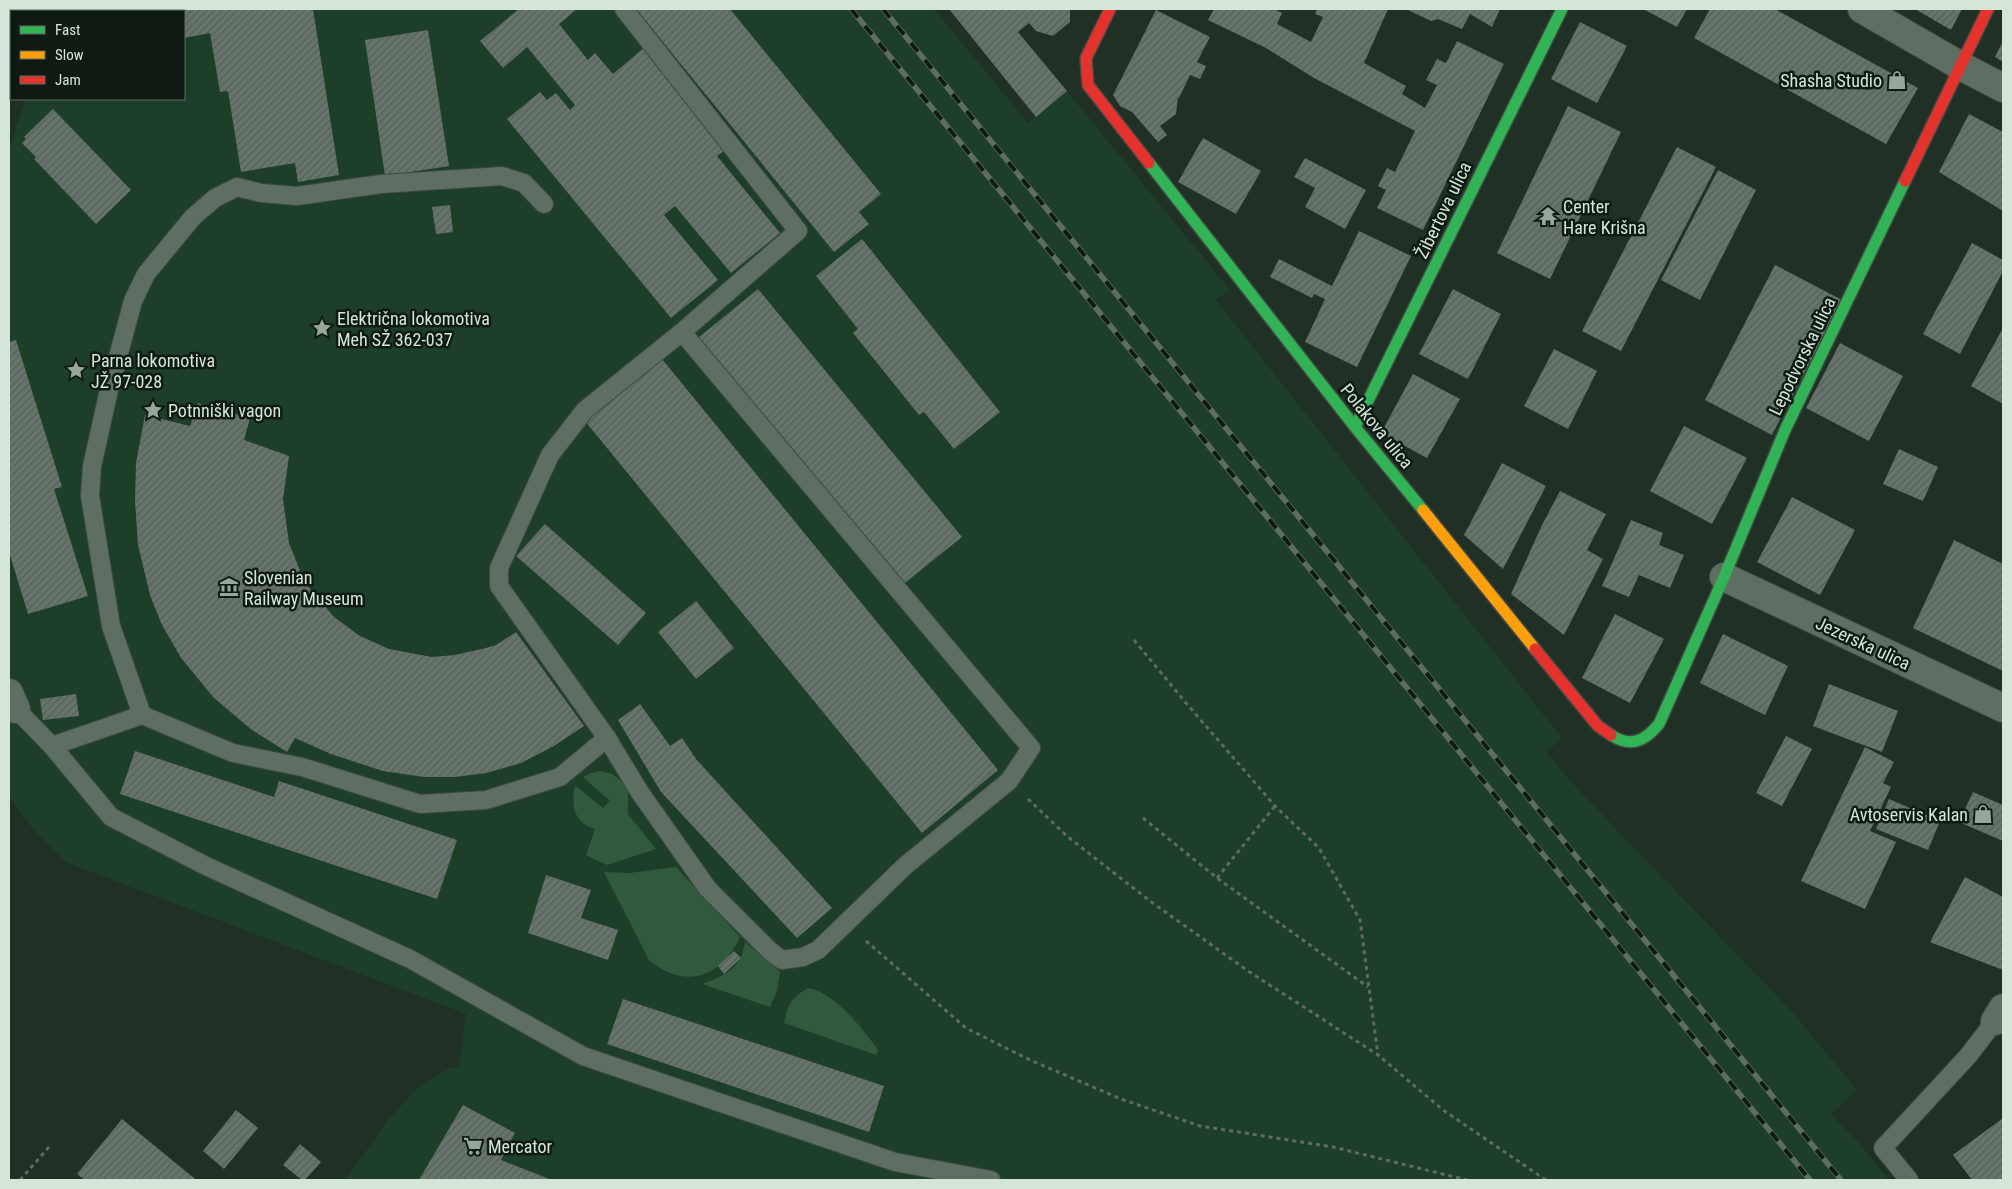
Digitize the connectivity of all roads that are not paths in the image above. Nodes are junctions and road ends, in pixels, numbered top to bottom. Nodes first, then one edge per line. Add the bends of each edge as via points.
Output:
1 (624, 9) edge
2 (1110, 9) edge
3 (1562, 9) edge
4 (1862, 9) edge
5 (1988, 9) edge
6 (1961, 66) junction
7 (2003, 88) edge
8 (544, 204) dead end
9 (682, 332) junction
10 (1355, 427) junction
11 (1724, 577) junction
12 (12, 701) edge
13 (2003, 708) edge
14 (142, 715) junction
15 (1659, 724) joint
16 (607, 738) junction
17 (52, 746) junction
18 (1999, 1014) edge
19 (991, 1180) edge
20 (1909, 1180) edge

1 - 9 lane via 798,231
2 - 10 street, Polakova ulica via 1086,58 1088,85
3 - 10 street, Žibertova ulica
4 - 6 street
5 - 6 street, Lepodvorska ulica
6 - 7 street
6 - 11 street, Lepodvorska ulica via 1785,430
8 - 14 lane via 524,182 502,176 381,184 297,196 237,187 215,198 192,216 174,238 146,274 133,301 92,466 90,496 111,626
9 - 16 lane via 585,410 550,455 498,568 499,586
9 - 16 lane via 1031,748 1009,781 906,865 818,950 803,957 782,960 708,889 639,791
10 - 15 street, Polakova ulica via 1598,726 1619,742 1636,743 1650,736
11 - 13 street, Jezerska ulica
11 - 15 street, Lepodvorska ulica
12 - 17 lane
14 - 16 lane via 233,753 302,767 420,804 486,800 560,778
14 - 17 lane
17 - 19 lane via 111,818 206,866 410,959 583,1056 895,1162
18 - 20 lane via 1968,1056 1883,1148

